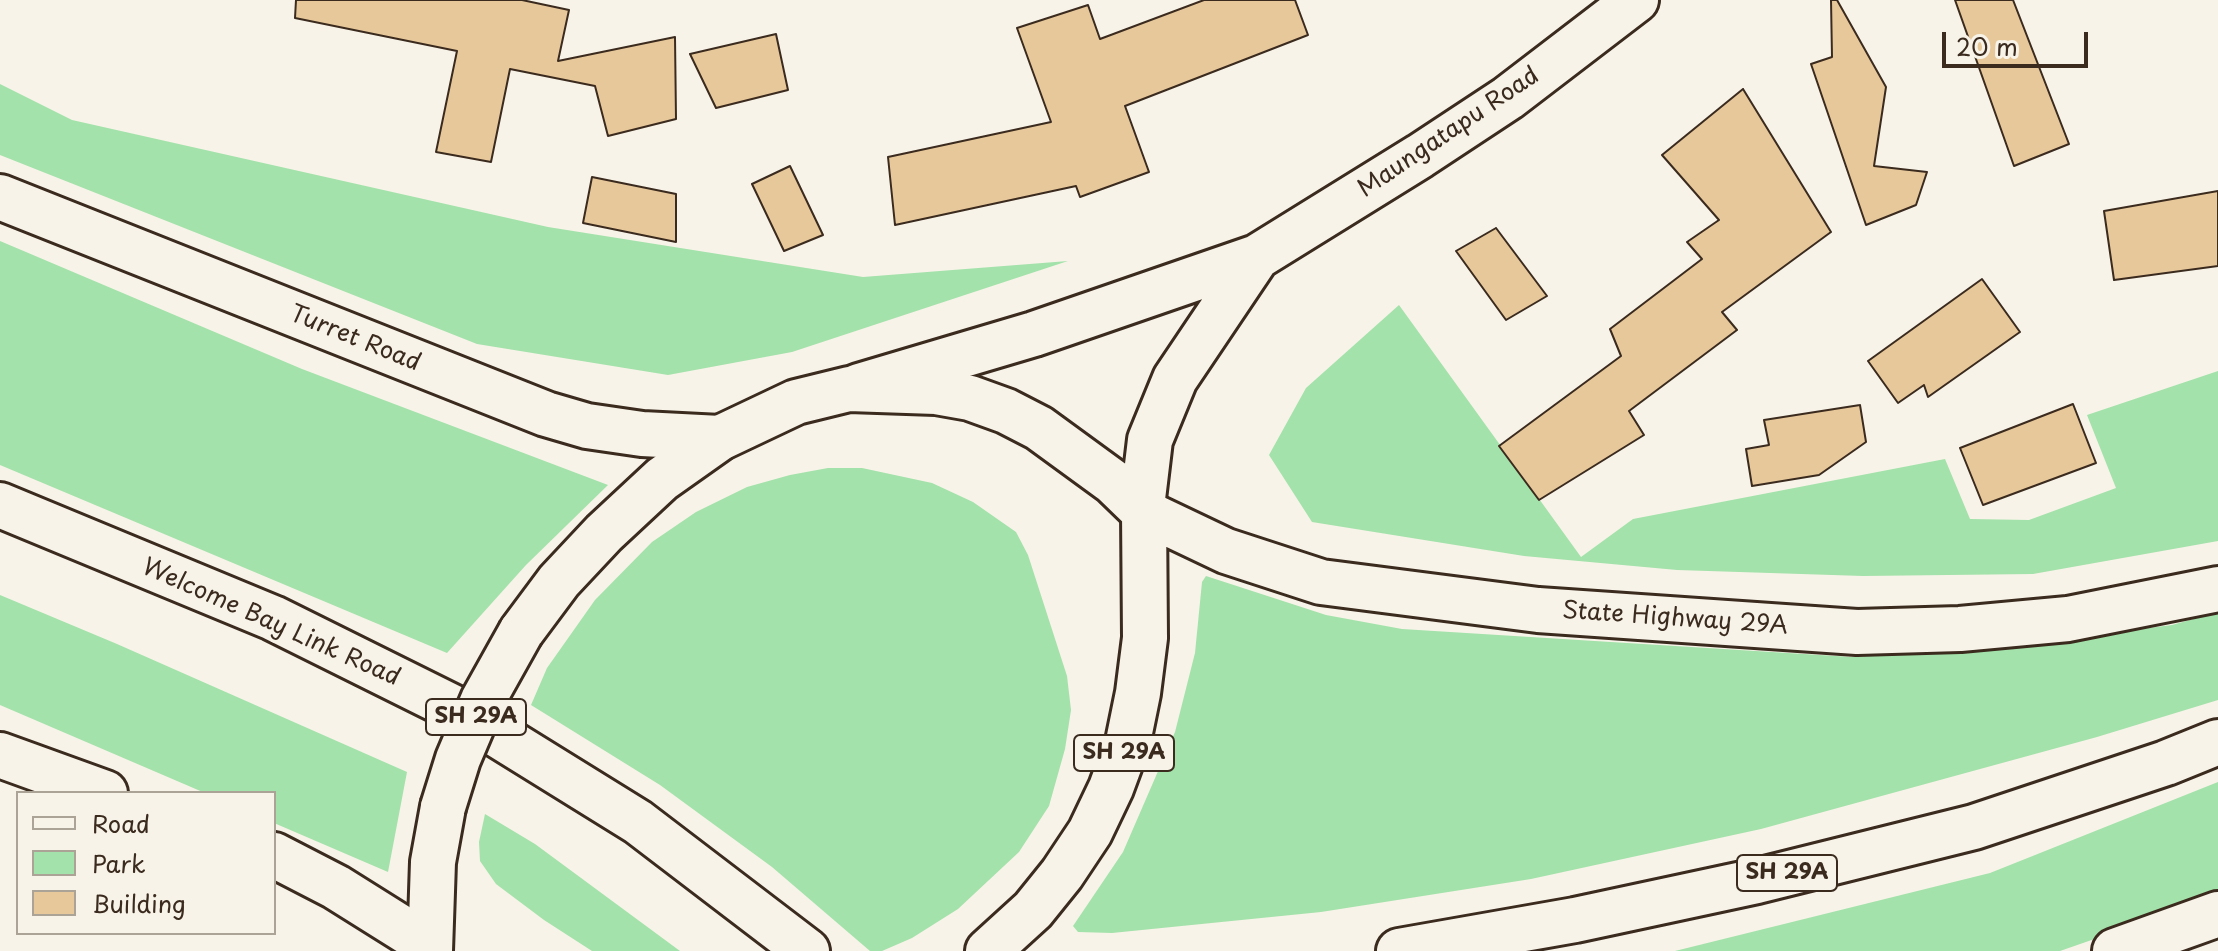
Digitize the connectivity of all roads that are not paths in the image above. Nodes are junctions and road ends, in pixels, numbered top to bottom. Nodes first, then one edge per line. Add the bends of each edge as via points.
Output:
1 (1636, 0) edge
2 (0, 197) edge
3 (1257, 257) junction
4 (849, 389) junction
5 (720, 438) junction
6 (0, 505) edge
7 (1143, 510) junction
8 (2218, 589) edge
9 (2218, 742) edge
10 (0, 755) edge
11 (99, 791) edge
12 (276, 856) edge
13 (2218, 914) edge
14 (433, 949) edge
15 (807, 951) edge
16 (988, 951) edge
17 (1399, 951) edge
18 (2115, 951) edge

1 - 3 main road, Maungatapu Road via 1508,98
2 - 5 main road, Turret Road via 546,414 642,434
3 - 4 main road, Maungatapu Road via 1034,334
3 - 7 main road, Maungatapu Road via 1175,379 1150,440
4 - 5 main road, SH 29A via 796,402
4 - 7 main road, SH 29A via 936,392 1006,411 1039,428
5 - 14 main road, SH 29A, bridge via 662,479 620,518 559,581 521,632 483,700 443,807 433,862
6 - 15 main road, Welcome Bay Link Road via 273,618 454,708 638,822
7 - 8 main road, State Highway 29A / SH 29A via 1226,551 1321,582 1554,611 1857,632 1960,629 2068,619
7 - 16 main road, SH 29A via 1145,638 1128,742 1090,832 1062,874 1033,910
9 - 17 main road, SH 29A via 1974,827 1757,881
10 - 11 main road
12 - 14 main road
13 - 18 main road

